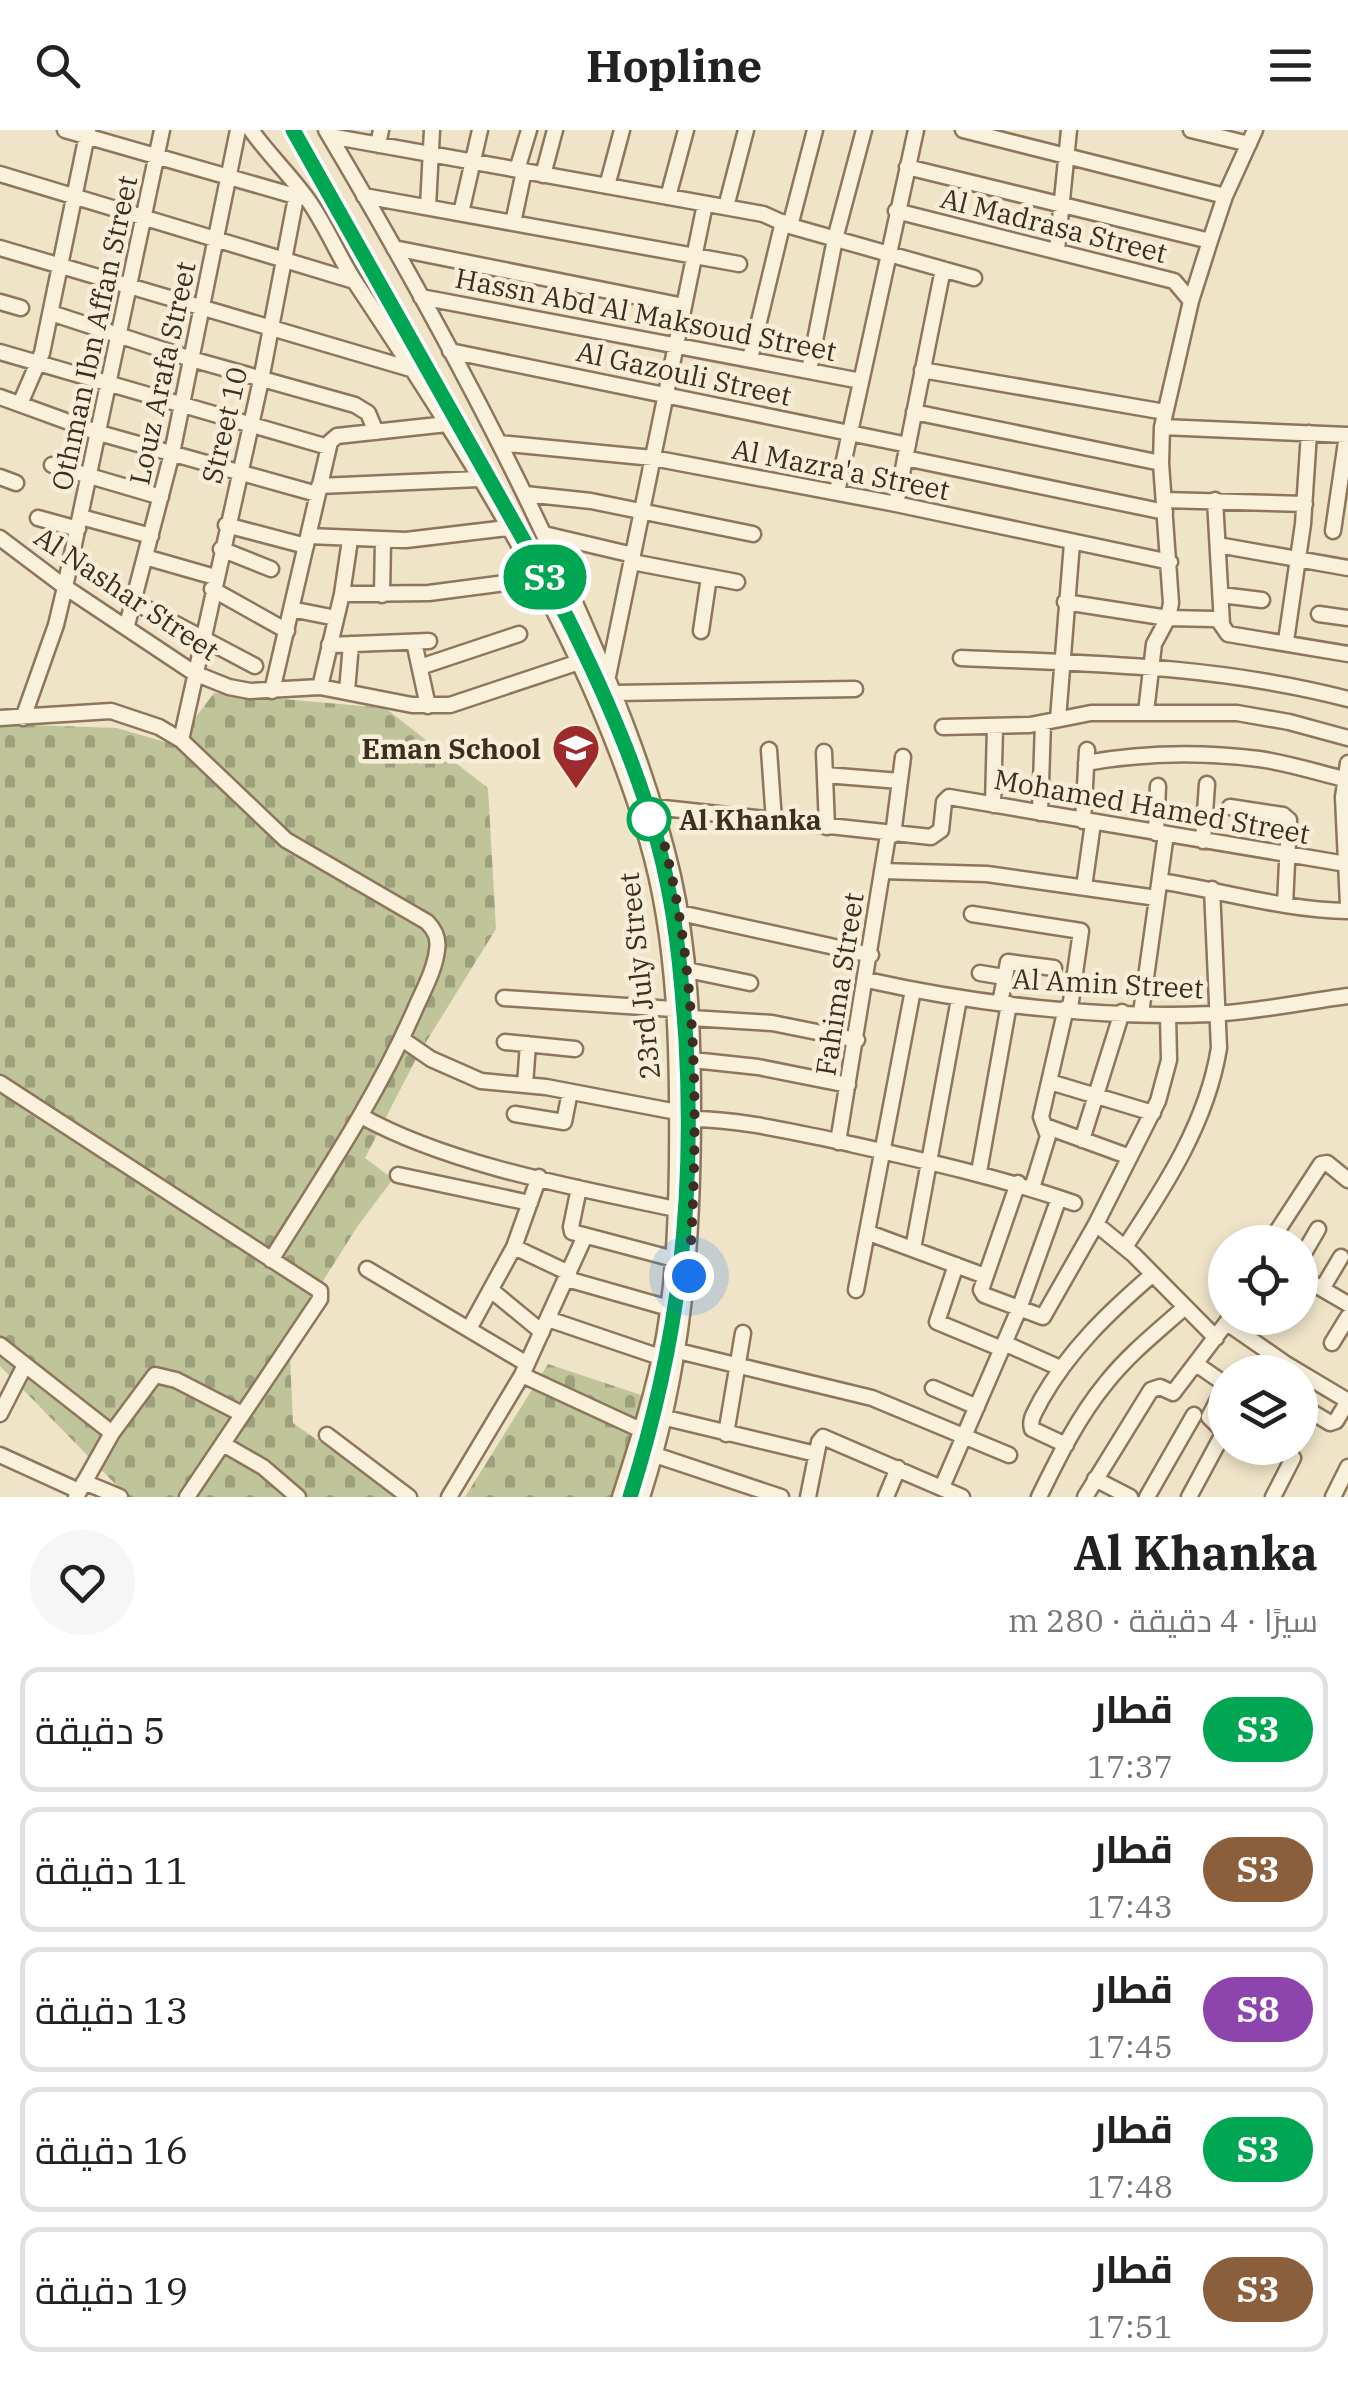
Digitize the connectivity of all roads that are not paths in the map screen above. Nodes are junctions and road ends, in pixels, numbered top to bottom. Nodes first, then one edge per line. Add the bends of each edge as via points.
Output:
1 (65, 130) edge
2 (162, 130) edge
3 (238, 130) edge
4 (250, 130) edge
5 (432, 130) edge
6 (480, 130) edge
7 (529, 130) edge
8 (555, 130) edge
9 (622, 130) edge
10 (686, 130) edge
11 (746, 130) edge
12 (815, 130) edge
13 (864, 130) edge
14 (916, 130) edge
15 (963, 130) edge
16 (1069, 130) edge
17 (1191, 130) edge
18 (88, 133) edge
19 (328, 133) edge
20 (1252, 137) edge
21 (379, 138) edge
22 (429, 154) junction
23 (1066, 156) junction
24 (156, 158) junction
25 (473, 162) junction
26 (907, 167) junction
27 (521, 171) junction
28 (0, 174) edge
29 (543, 174) junction
30 (228, 178) junction
31 (608, 186) junction
32 (296, 192) junction
33 (364, 196) junction
34 (1225, 196) junction
35 (668, 197) junction
36 (74, 198) junction
37 (705, 204) junction
38 (1061, 205) junction
39 (428, 207) junction
40 (726, 207) junction
41 (896, 211) junction
42 (461, 213) junction
43 (144, 218) junction
44 (513, 223) junction
45 (786, 224) junction
46 (216, 238) junction
47 (835, 239) junction
48 (1210, 242) junction
49 (0, 248) edge
50 (394, 248) junction
51 (1058, 250) junction
52 (887, 253) junction
53 (694, 256) junction
54 (286, 258) junction
55 (739, 264) dead end
56 (60, 266) junction
57 (942, 269) junction
58 (974, 278) dead end
59 (354, 282) junction
60 (130, 285) junction
61 (421, 297) junction
62 (1191, 301) junction
63 (0, 302) edge
64 (684, 306) junction
65 (202, 307) junction
66 (21, 308) dead end
67 (51, 314) junction
68 (272, 327) junction
69 (120, 336) junction
70 (676, 345) junction
71 (450, 351) junction
72 (0, 352) edge
73 (191, 360) junction
74 (750, 360) junction
75 (39, 362) junction
76 (414, 370) junction
77 (809, 370) junction
78 (922, 370) junction
79 (261, 380) junction
80 (861, 381) junction
81 (110, 383) junction
82 (666, 395) junction
83 (0, 396) edge
84 (20, 404) junction
85 (181, 406) junction
86 (914, 412) junction
87 (1164, 420) junction
88 (447, 424) junction
89 (250, 426) junction
90 (376, 432) junction
91 (99, 433) junction
92 (850, 433) junction
93 (1309, 433) junction
94 (1348, 434) edge
95 (330, 443) junction
96 (499, 444) junction
97 (906, 452) junction
98 (172, 453) junction
99 (653, 458) junction
100 (1161, 463) junction
101 (52, 465) dead end
102 (238, 474) junction
103 (90, 476) junction
104 (0, 477) edge
105 (479, 479) junction
106 (16, 483) dead end
107 (318, 490) junction
108 (837, 492) junction
109 (525, 494) junction
110 (161, 496) junction
111 (1215, 500) junction
112 (896, 504) junction
113 (1306, 504) junction
114 (1165, 506) junction
115 (642, 512) junction
116 (38, 518) dead end
117 (80, 524) junction
118 (226, 526) junction
119 (507, 528) junction
120 (1333, 531) dead end
121 (544, 534) junction
122 (753, 534) dead end
123 (151, 536) junction
124 (0, 538) edge
125 (350, 540) junction
126 (383, 540) junction
127 (307, 541) junction
128 (1072, 543) junction
129 (1218, 546) junction
130 (221, 549) junction
131 (146, 558) junction
132 (1297, 558) junction
133 (632, 559) junction
134 (1170, 562) junction
135 (1348, 568) edge
136 (271, 569) dead end
137 (708, 577) junction
138 (536, 579) junction
139 (737, 582) dead end
140 (214, 583) junction
141 (66, 587) junction
142 (342, 594) junction
143 (382, 595) junction
144 (1221, 595) junction
145 (1262, 600) dead end
146 (134, 602) junction
147 (1065, 602) junction
148 (292, 609) junction
149 (1318, 614) dead end
150 (336, 618) junction
151 (1168, 618) junction
152 (1348, 618) edge
153 (1222, 624) junction
154 (127, 626) junction
155 (286, 631) junction
156 (701, 631) dead end
157 (519, 634) dead end
158 (202, 637) junction
159 (1286, 641) junction
160 (351, 644) junction
161 (329, 645) junction
162 (1348, 654) edge
163 (960, 658) dead end
164 (578, 662) junction
165 (1060, 662) junction
166 (255, 666) dead end
167 (1151, 666) junction
168 (420, 667) junction
169 (194, 673) junction
170 (608, 676) junction
171 (320, 687) junction
172 (855, 689) dead end
173 (272, 691) junction
174 (347, 691) junction
175 (615, 694) junction
176 (1348, 699) edge
177 (428, 706) junction
178 (1146, 712) junction
179 (0, 718) edge
180 (23, 718) junction
181 (1051, 721) junction
182 (943, 727) dead end
183 (994, 727) junction
184 (1348, 738) edge
185 (181, 740) junction
186 (769, 750) dead end
187 (824, 752) dead end
188 (903, 756) dead end
189 (1348, 763) edge
190 (825, 775) junction
191 (1344, 780) junction
192 (900, 782) junction
193 (1206, 784) dead end
194 (1158, 786) dead end
195 (993, 805) junction
196 (654, 807) junction
197 (1230, 807) dead end
198 (1040, 813) junction
199 (774, 821) junction
200 (1088, 822) junction
201 (827, 828) junction
202 (1161, 834) junction
203 (891, 835) junction
204 (1347, 837) edge
205 (1203, 841) junction
206 (1287, 854) junction
207 (882, 872) junction
208 (1347, 873) edge
209 (1160, 881) junction
210 (1084, 887) junction
211 (1212, 889) junction
212 (1158, 898) junction
213 (1284, 904) junction
214 (1348, 908) edge
215 (680, 913) junction
216 (972, 914) dead end
217 (871, 955) junction
218 (1054, 968) dead end
219 (687, 970) junction
220 (980, 974) dead end
221 (1004, 977) junction
222 (867, 980) junction
223 (750, 983) dead end
224 (913, 990) junction
225 (1348, 996) edge
226 (504, 998) dead end
227 (959, 999) junction
228 (1005, 1004) junction
229 (1068, 1008) junction
230 (673, 1009) junction
231 (1122, 1012) junction
232 (1141, 1014) junction
233 (1217, 1014) junction
234 (1168, 1016) junction
235 (691, 1018) junction
236 (402, 1039) junction
237 (857, 1040) junction
238 (506, 1042) dead end
239 (528, 1044) junction
240 (575, 1049) dead end
241 (692, 1060) junction
242 (1050, 1082) junction
243 (0, 1083) edge
244 (525, 1085) junction
245 (848, 1086) junction
246 (570, 1092) junction
247 (1097, 1094) junction
248 (678, 1112) junction
249 (1153, 1113) junction
250 (515, 1114) dead end
251 (361, 1116) junction
252 (693, 1120) junction
253 (1045, 1126) junction
254 (1082, 1140) junction
255 (838, 1142) junction
256 (884, 1151) junction
257 (1130, 1157) junction
258 (930, 1162) junction
259 (979, 1172) junction
260 (398, 1175) dead end
261 (539, 1177) junction
262 (1348, 1180) edge
263 (1025, 1185) junction
264 (579, 1188) junction
265 (530, 1203) junction
266 (676, 1209) junction
267 (1096, 1224) junction
268 (1281, 1225) edge
269 (869, 1233) junction
270 (584, 1236) junction
271 (514, 1247) junction
272 (1126, 1247) junction
273 (913, 1249) junction
274 (1341, 1257) dead end
275 (674, 1258) junction
276 (271, 1260) junction
277 (956, 1265) junction
278 (367, 1270) dead end
279 (1152, 1274) junction
280 (568, 1276) junction
281 (983, 1281) junction
282 (1318, 1287) edge
283 (1322, 1289) junction
284 (491, 1290) junction
285 (856, 1290) dead end
286 (1348, 1304) edge
287 (668, 1308) junction
288 (1019, 1308) junction
289 (1185, 1308) junction
290 (1348, 1317) edge
291 (545, 1325) junction
292 (470, 1329) junction
293 (743, 1333) dead end
294 (1218, 1335) edge
295 (1246, 1335) edge
296 (1216, 1338) junction
297 (1332, 1344) dead end
298 (0, 1346) edge
299 (1003, 1346) junction
300 (678, 1351) junction
301 (1268, 1355) edge
302 (660, 1357) junction
303 (1196, 1364) junction
304 (24, 1365) junction
305 (738, 1365) junction
306 (1060, 1368) junction
307 (524, 1370) junction
308 (1208, 1376) edge
309 (1318, 1386) edge
310 (934, 1388) dead end
311 (1348, 1401) edge
312 (977, 1407) junction
313 (0, 1414) edge
314 (242, 1414) junction
315 (1194, 1415) dead end
316 (1318, 1416) edge
317 (666, 1418) junction
318 (642, 1430) junction
319 (112, 1433) junction
320 (328, 1434) dead end
321 (726, 1434) junction
322 (964, 1436) junction
323 (223, 1444) junction
324 (1066, 1445) junction
325 (816, 1454) junction
326 (0, 1455) edge
327 (656, 1455) junction
328 (1010, 1455) dead end
329 (1208, 1462) edge
330 (1289, 1465) edge
331 (1348, 1467) edge
332 (898, 1468) junction
333 (1095, 1478) junction
334 (942, 1487) junction
335 (79, 1490) edge
336 (120, 1497) edge
337 (186, 1497) edge
338 (298, 1497) edge
339 (410, 1497) edge
340 (449, 1497) edge
341 (620, 1497) edge
342 (642, 1497) edge
343 (781, 1497) edge
344 (808, 1497) edge
345 (886, 1497) edge
346 (962, 1497) edge
347 (1039, 1497) edge
348 (1084, 1497) edge
349 (1129, 1497) edge
350 (1148, 1497) edge
351 (1189, 1497) edge
352 (1272, 1497) edge
353 (1333, 1497) edge

1 - 18 street
2 - 24 street, Othman Ibn Affan Street
3 - 30 street, Louz Arafa Street
4 - 32 street, 23rd July Street
5 - 22 street
6 - 25 street
7 - 27 street
8 - 29 street
9 - 31 street
10 - 35 street
11 - 40 street
12 - 45 street
13 - 47 street
14 - 26 street
15 - 23 street
16 - 23 street
17 - 20 street
18 - 24 street
18 - 36 street
19 - 21 street
19 - 33 street
20 - 34 street
21 - 22 street
22 - 25 street
22 - 39 street
23 - 34 street
23 - 38 street
24 - 30 street
24 - 43 street, Othman Ibn Affan Street
25 - 27 street
25 - 42 street
26 - 38 street
26 - 41 street
27 - 29 street
27 - 44 street
28 - 36 street
29 - 31 street
30 - 32 street
30 - 46 street, Louz Arafa Street
31 - 35 street
32 - 54 street, Street 10
32 - 59 street, 23rd July Street via 311,204
33 - 39 street
33 - 50 street
34 - 48 street
35 - 37 street
36 - 43 street
36 - 56 street
37 - 40 street
37 - 53 street
38 - 48 street
38 - 51 street
39 - 42 street
40 - 45 street
41 - 51 street, Al Madrasa Street
41 - 52 street
42 - 44 street
43 - 46 street
43 - 60 street, Othman Ibn Affan Street
44 - 53 street
45 - 47 street
45 - 74 street
46 - 54 street
46 - 65 street, Louz Arafa Street
47 - 52 street
47 - 77 street
48 - 62 street
49 - 56 street
50 - 61 street
50 - 64 street
51 - 62 street, Al Madrasa Street via 1174,282
52 - 57 street
52 - 80 street
53 - 55 street
53 - 64 street
54 - 59 street
54 - 68 street, Street 10
56 - 60 street
56 - 67 street
57 - 58 street
57 - 78 street
59 - 76 street, 23rd July Street
60 - 65 street
60 - 69 street, Othman Ibn Affan Street
61 - 70 street, Hassn Abd Al Maksoud Street
61 - 71 street
62 - 87 street
63 - 66 street
64 - 70 street
65 - 68 street
65 - 73 street, Louz Arafa Street
67 - 69 street
67 - 75 street
68 - 76 street
68 - 79 street, Street 10
69 - 73 street
69 - 81 street, Othman Ibn Affan Street
70 - 74 street, Hassn Abd Al Maksoud Street
70 - 82 street
71 - 82 street, Al Gazouli Street
71 - 96 street
72 - 75 street
73 - 79 street
73 - 85 street, Louz Arafa Street
74 - 77 street, Hassn Abd Al Maksoud Street
75 - 81 street
75 - 84 street
76 - 88 street, 23rd July Street
77 - 80 street, Hassn Abd Al Maksoud Street
78 - 86 street
78 - 87 street
79 - 89 street, Street 10
79 - 90 street via 356,405
80 - 92 street
81 - 85 street
81 - 91 street, Othman Ibn Affan Street
82 - 92 street, Al Gazouli Street
82 - 99 street
83 - 84 street
84 - 91 street
85 - 89 street
85 - 98 street, Louz Arafa Street
86 - 97 street
86 - 100 street
87 - 93 street
87 - 100 street
88 - 90 street
88 - 105 street, 23rd July Street
89 - 95 street
89 - 102 street, Street 10
90 - 95 street
91 - 98 street
91 - 103 street, Othman Ibn Affan Street
92 - 97 street, Al Gazouli Street
92 - 108 street
93 - 94 street
93 - 113 street
94 - 120 street
95 - 107 street
96 - 99 street, Al Mazra'a Street
96 - 109 street
97 - 112 street
97 - 114 street, Al Gazouli Street
98 - 102 street
98 - 110 street, Louz Arafa Street
99 - 108 street, Al Mazra'a Street
99 - 115 street
100 - 114 street
101 - 103 street
102 - 107 street
102 - 118 street, Street 10
103 - 110 street
103 - 117 street, Othman Ibn Affan Street
104 - 106 street
105 - 107 street
105 - 119 street, 23rd July Street
107 - 127 street
108 - 112 street, Al Mazra'a Street
109 - 115 street
109 - 121 street
110 - 123 street, Louz Arafa Street
111 - 113 street, Al Gazouli Street
111 - 114 street, Al Gazouli Street
111 - 129 street
112 - 128 street, Al Mazra'a Street
113 - 132 street
114 - 134 street
115 - 122 street
115 - 133 street
116 - 117 street
117 - 123 street
117 - 141 street, Othman Ibn Affan Street
118 - 127 street
118 - 130 street, Street 10
119 - 126 street
119 - 138 street, 23rd July Street
121 - 133 street
121 - 170 street
123 - 131 street, Louz Arafa Street
124 - 141 street, Al Nashar Street
125 - 126 street
125 - 127 street
125 - 142 street
126 - 143 street
127 - 148 street
128 - 134 street, Al Mazra'a Street
128 - 147 street
129 - 132 street
129 - 144 street
130 - 136 street
130 - 140 street, Street 10
131 - 140 street
131 - 146 street, Louz Arafa Street
132 - 135 street
132 - 159 street
133 - 137 street
133 - 170 street
134 - 151 street
137 - 139 street
137 - 156 street
138 - 143 street
138 - 164 street, 23rd July Street
140 - 155 street
140 - 158 street, Street 10
141 - 154 street, Al Nashar Street
141 - 180 street, Othman Ibn Affan Street
142 - 143 street
142 - 150 street
144 - 145 street
144 - 153 street
146 - 154 street, Louz Arafa Street
146 - 158 street
147 - 151 street
147 - 165 street
148 - 150 street
148 - 155 street
149 - 152 street
150 - 161 street
151 - 153 street
151 - 167 street
153 - 159 street via 1228,634
154 - 169 street, Al Nashar Street
155 - 173 street
157 - 168 street
158 - 166 street
158 - 169 street, Street 10
159 - 162 street
160 - 161 street
160 - 168 street via 421,641
160 - 174 street
161 - 171 street
163 - 165 street
164 - 177 street, Al Nashar Street via 469,700
164 - 230 street, 23rd July Street via 647,840 664,916
165 - 167 street
165 - 181 street
167 - 176 street via 1284,683
167 - 178 street
168 - 177 street
169 - 173 street, Al Nashar Street via 229,687
169 - 185 street, Street 10
170 - 175 street
171 - 173 street, Al Nashar Street
171 - 174 street, Al Nashar Street
172 - 175 street
174 - 177 street, Al Nashar Street
175 - 196 street
178 - 181 street via 1091,712
178 - 184 street via 1252,715
179 - 180 street
180 - 185 street via 111,712
181 - 183 street
181 - 198 street
182 - 183 street
183 - 195 street
185 - 236 street via 286,840 434,930 435,962
186 - 199 street
187 - 190 street
188 - 192 street, Fahima Street
189 - 191 street
190 - 192 street
190 - 201 street
191 - 200 street via 1264,760 1086,756
191 - 204 street
192 - 203 street, Fahima Street
193 - 205 street
194 - 202 street
195 - 198 street, Mohamed Hamed Street
195 - 203 street, Mohamed Hamed Street via 949,798 936,836
196 - 199 street
196 - 215 street
197 - 206 street via 1287,816
198 - 200 street, Mohamed Hamed Street
199 - 201 street
200 - 202 street, Mohamed Hamed Street
200 - 210 street
201 - 203 street
202 - 205 street, Mohamed Hamed Street
202 - 209 street
203 - 207 street, Fahima Street
204 - 208 street
205 - 206 street, Mohamed Hamed Street
206 - 208 street, Mohamed Hamed Street
206 - 213 street
207 - 210 street via 987,874
207 - 217 street, Fahima Street
208 - 214 street
209 - 211 street
209 - 212 street
210 - 212 street
211 - 213 street
211 - 233 street
212 - 232 street
213 - 214 street
215 - 217 street
215 - 219 street
216 - 229 street via 1081,931
217 - 222 street, Fahima Street
218 - 221 street via 1008,962
219 - 223 street
219 - 235 street
220 - 221 street
221 - 228 street
222 - 224 street, Al Amin Street
222 - 237 street, Fahima Street
224 - 227 street, Al Amin Street
224 - 256 street
225 - 233 street, Al Amin Street
226 - 230 street
227 - 228 street, Al Amin Street
227 - 258 street
228 - 229 street, Al Amin Street
228 - 259 street
229 - 231 street, Al Amin Street
229 - 242 street
230 - 248 street, 23rd July Street
231 - 232 street, Al Amin Street
231 - 247 street
232 - 234 street, Al Amin Street
233 - 234 street, Al Amin Street
233 - 272 street via 1220,1048 1198,1123
234 - 249 street via 1169,1060
235 - 237 street via 772,1022
235 - 241 street
236 - 244 street via 480,1081
236 - 251 street
237 - 245 street, Fahima Street
238 - 239 street
239 - 240 street
239 - 244 street
241 - 245 street
241 - 252 street
242 - 247 street
242 - 253 street
243 - 276 street
244 - 246 street
245 - 255 street, Fahima Street
246 - 248 street
246 - 250 street via 564,1122
247 - 249 street
247 - 254 street
248 - 266 street, 23rd July Street
249 - 257 street
251 - 261 street via 436,1149
251 - 276 street
252 - 255 street via 753,1123
252 - 300 street via 690,1259
253 - 254 street
253 - 263 street via 1047,1141
254 - 257 street
255 - 256 street
256 - 258 street
256 - 269 street
257 - 267 street
258 - 259 street
258 - 273 street
259 - 263 street
260 - 265 street
261 - 264 street
261 - 265 street
262 - 268 street via 1321,1164
263 - 281 street
263 - 288 street via 1066,1200
264 - 266 street
264 - 270 street via 570,1228
265 - 271 street
266 - 275 street, 23rd July Street
267 - 272 street
267 - 288 street via 1046,1316
269 - 273 street
269 - 285 street
270 - 275 street
270 - 280 street
271 - 280 street
271 - 284 street
272 - 279 street
273 - 277 street
274 - 283 street
275 - 287 street, 23rd July Street
276 - 314 street via 320,1291 320,1300
277 - 281 street
277 - 299 street via 937,1322
278 - 292 street
279 - 289 street
279 - 306 street
280 - 287 street
280 - 291 street
281 - 288 street via 984,1295
282 - 283 street
283 - 286 street
284 - 291 street
284 - 292 street
287 - 302 street, 23rd July Street
288 - 299 street
289 - 296 street
289 - 324 street via 1116,1372
290 - 297 street
291 - 302 street
291 - 307 street
292 - 307 street
293 - 305 street
294 - 296 street
295 - 301 street
296 - 303 street
298 - 304 street
299 - 306 street
299 - 312 street
300 - 305 street
300 - 317 street
302 - 318 street, 23rd July Street
303 - 308 street
303 - 333 street via 1173,1393 1156,1387
304 - 313 street
304 - 319 street
305 - 321 street
305 - 322 street via 872,1398
306 - 324 street via 1030,1422 1032,1430
307 - 318 street
307 - 340 street
309 - 311 street
310 - 312 street
311 - 316 street via 1336,1421
312 - 322 street
314 - 319 street via 156,1376
314 - 323 street
315 - 350 street
317 - 321 street
317 - 327 street
318 - 341 street, 23rd July Street
319 - 335 street
320 - 339 street
321 - 325 street
322 - 328 street
322 - 334 street
323 - 337 street
323 - 338 street
324 - 347 street
325 - 332 street via 820,1438 828,1438
325 - 344 street
326 - 335 street
327 - 342 street
327 - 343 street
329 - 351 street
330 - 352 street
331 - 353 street
332 - 334 street
332 - 345 street
333 - 348 street
333 - 349 street
334 - 346 street
335 - 336 street

